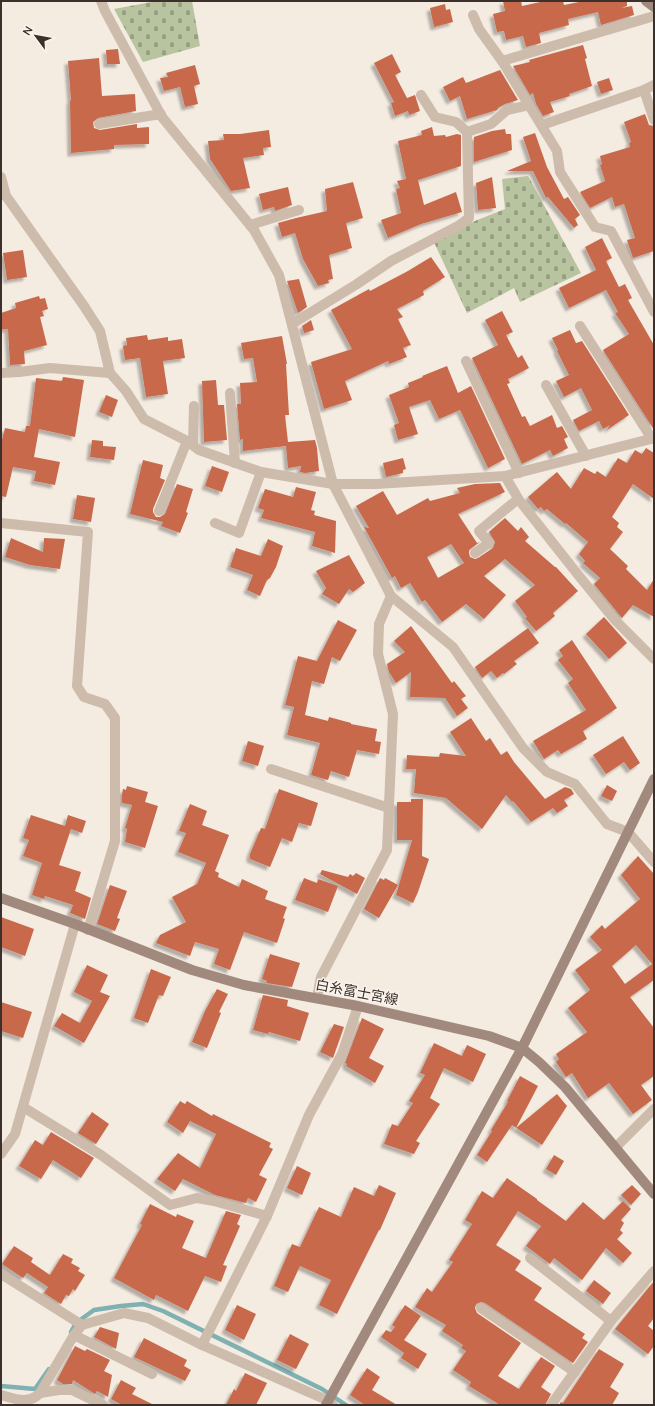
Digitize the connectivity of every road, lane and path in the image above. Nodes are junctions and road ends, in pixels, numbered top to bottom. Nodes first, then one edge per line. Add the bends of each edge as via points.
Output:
1 (101, 1) edge
2 (646, 1) edge
3 (654, 7) edge
4 (473, 15) dead end
5 (654, 16) edge
6 (502, 61) junction
7 (654, 85) edge
8 (644, 90) junction
9 (421, 95) dead end
10 (529, 105) junction
11 (161, 114) junction
12 (654, 120) edge
13 (99, 124) dead end
14 (542, 125) junction
15 (467, 132) junction
16 (1, 177) edge
17 (4, 196) edge
18 (299, 210) dead end
19 (250, 225) junction
20 (654, 312) edge
21 (292, 324) junction
22 (580, 326) dead end
23 (466, 361) dead end
24 (1, 373) edge
25 (110, 373) junction
26 (546, 385) dead end
27 (230, 393) dead end
28 (194, 406) dead end
29 (653, 438) edge
30 (190, 443) junction
31 (586, 456) junction
32 (235, 462) junction
33 (261, 472) junction
34 (518, 473) junction
35 (505, 476) junction
36 (333, 484) junction
37 (518, 499) junction
38 (159, 512) dead end
39 (1, 523) edge
40 (215, 523) dead end
41 (475, 553) dead end
42 (391, 596) junction
43 (654, 659) edge
44 (271, 769) dead end
45 (654, 779) edge
46 (389, 808) junction
47 (628, 832) junction
48 (654, 862) edge
49 (1, 898) edge
50 (75, 924) junction
51 (88, 930) junction
52 (317, 998) junction
53 (358, 1006) junction
54 (522, 1048) junction
55 (23, 1107) junction
56 (654, 1109) edge
57 (616, 1147) junction
58 (1, 1154) edge
59 (654, 1194) edge
60 (266, 1216) junction
61 (530, 1258) dead end
62 (654, 1271) edge
63 (1, 1274) edge
64 (481, 1308) dead end
65 (611, 1321) junction
66 (82, 1325) junction
67 (74, 1335) junction
68 (202, 1344) junction
69 (575, 1372) junction
70 (152, 1374) dead end
71 (40, 1393) junction
72 (1, 1395) edge
73 (330, 1404) edge
74 (103, 1405) edge
75 (551, 1405) edge

1 - 11 street
2 - 3 main road
4 - 6 street via 479,29
5 - 6 street
6 - 10 street
7 - 8 street
8 - 12 street
8 - 14 street
9 - 15 street via 435,117 456,122
10 - 14 street
10 - 15 street via 507,110 491,124
11 - 13 street
11 - 19 street
14 - 20 street via 558,151 560,172 595,227 611,231
15 - 21 street via 469,218 391,261
16 - 17 street
17 - 25 street via 100,331
18 - 19 street
19 - 21 street via 279,275
21 - 36 street
22 - 29 street
23 - 34 street
24 - 25 street via 50,368
25 - 30 street via 126,391 144,419
26 - 31 street
27 - 32 street
28 - 30 street
29 - 31 street
30 - 32 street via 199,450
30 - 38 street
31 - 34 street
32 - 33 street
33 - 36 street
33 - 40 street via 239,533
34 - 35 street
35 - 36 street
35 - 37 street
36 - 42 street
37 - 41 street via 479,531 489,543
37 - 43 street via 615,620
39 - 51 street via 88,532 77,686 84,697 105,704 115,718 115,841
42 - 46 street via 379,624 378,654 393,714
42 - 47 street via 453,646 523,748 547,772 575,784 607,824
44 - 46 street
45 - 47 main road
46 - 52 street via 387,850 321,977
47 - 48 street
47 - 54 main road
49 - 50 main road, 白糸富士宮線
50 - 51 main road, 白糸富士宮線
50 - 55 street
51 - 52 main road, 白糸富士宮線 via 192,970 244,985
52 - 53 main road, 白糸富士宮線
53 - 54 main road, 白糸富士宮線 via 490,1036
53 - 60 street via 342,1054 309,1115
54 - 57 main road, 白糸富士宮線 via 565,1087
54 - 73 main road
55 - 58 street via 15,1134
55 - 60 street via 101,1155 170,1205 197,1198
56 - 57 street
57 - 59 main road, 白糸富士宮線
60 - 68 street
61 - 65 street
62 - 65 street
63 - 66 street
64 - 69 street
65 - 69 street
66 - 67 street
66 - 68 street via 124,1313 148,1318
67 - 70 street
67 - 71 street
68 - 73 street
69 - 75 street
71 - 72 street via 36,1398 20,1400
71 - 74 street via 72,1390

